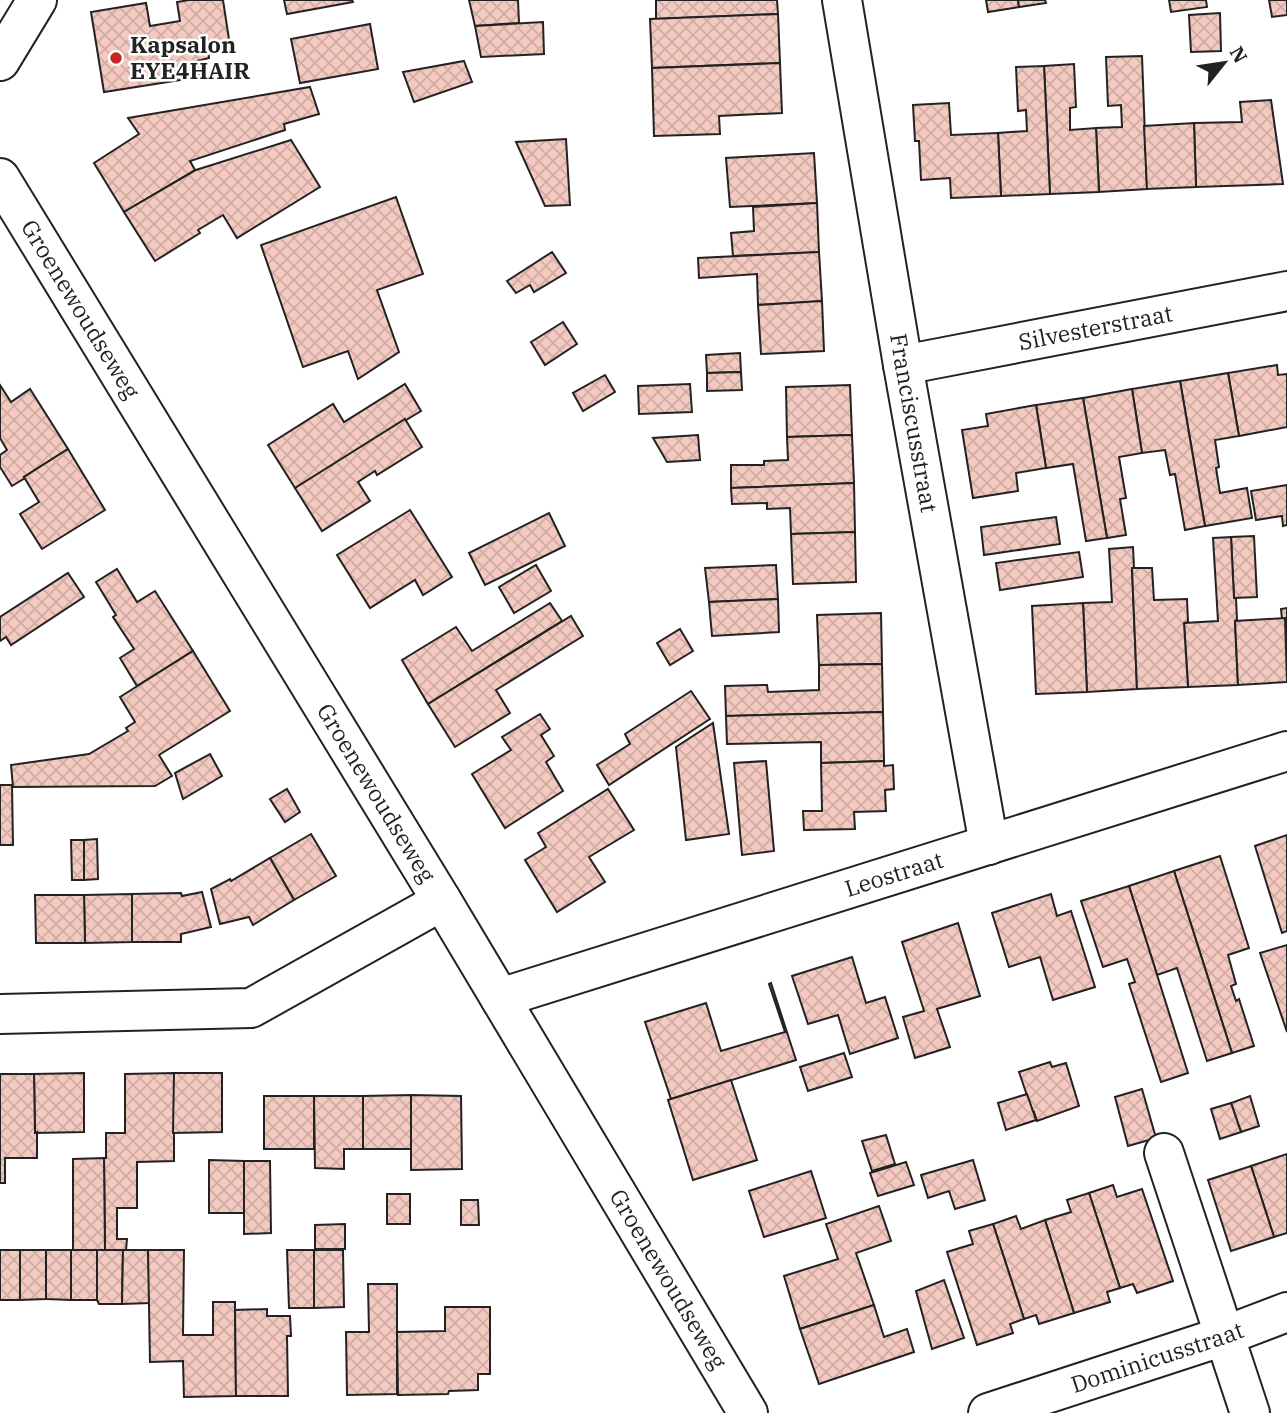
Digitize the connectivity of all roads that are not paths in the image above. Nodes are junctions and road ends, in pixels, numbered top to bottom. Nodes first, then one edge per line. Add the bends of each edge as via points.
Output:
1 (37, 0) edge
2 (842, 0) edge
3 (0, 61) edge
4 (0, 178) edge
5 (1287, 291) edge
6 (903, 365) junction
7 (1287, 751) edge
8 (989, 845) junction
9 (442, 901) junction
10 (500, 998) junction
11 (0, 1014) edge
12 (1164, 1153) dead end
13 (1287, 1312) edge
14 (1224, 1336) junction
15 (748, 1413) edge
16 (988, 1413) edge
17 (1250, 1413) edge

1 - 3 street
2 - 6 street, Franciscusstraat
4 - 9 street, Groenewoudseweg
5 - 6 street, Silvesterstraat
6 - 8 street, Franciscusstraat
7 - 8 street, Leostraat
8 - 10 street, Leostraat
9 - 10 street, Groenewoudseweg
9 - 11 street via 251,1008
10 - 15 street, Groenewoudseweg
12 - 14 street
13 - 14 street, Dominicusstraat
14 - 16 street, Dominicusstraat
14 - 17 street

